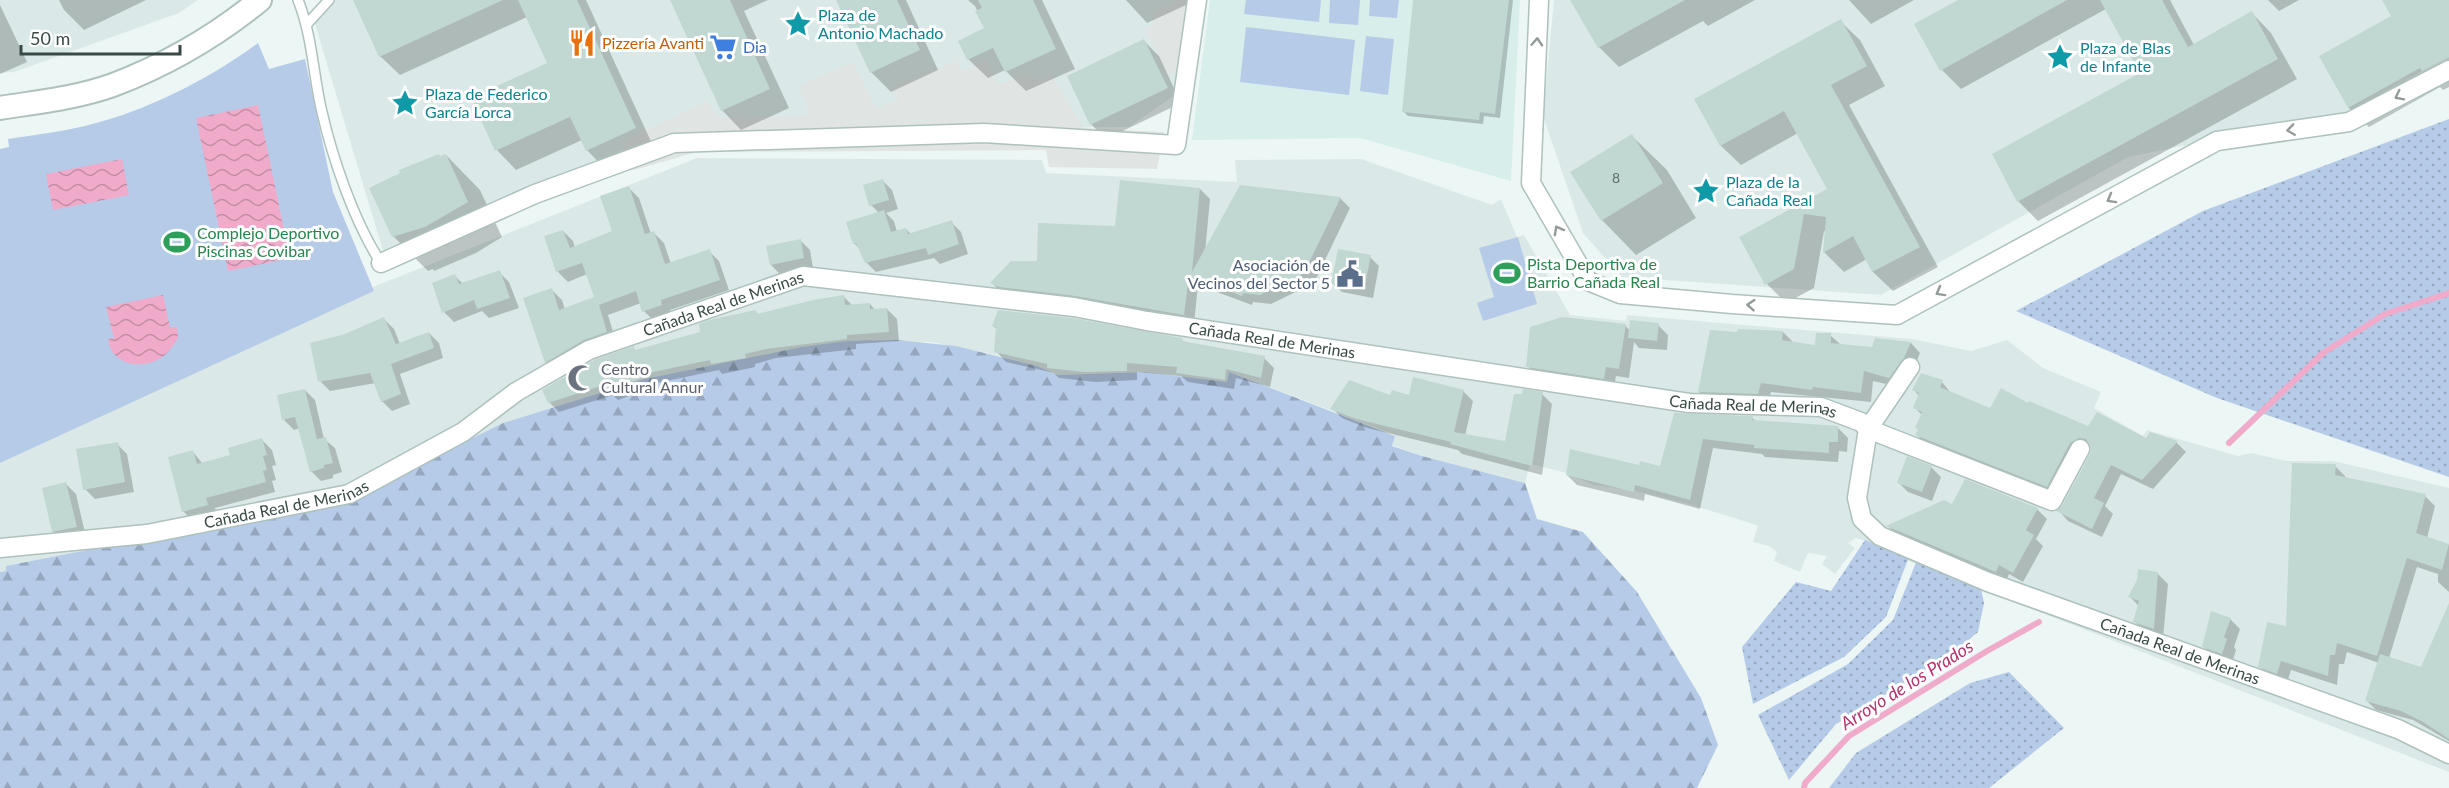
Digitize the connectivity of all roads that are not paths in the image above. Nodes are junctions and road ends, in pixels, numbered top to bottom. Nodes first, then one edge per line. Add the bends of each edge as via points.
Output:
1 (260, 0) edge
2 (298, 0) edge
3 (328, 0) edge
4 (1197, 0) edge
5 (1539, 0) edge
6 (308, 24) junction
7 (2449, 70) edge
8 (0, 108) edge
9 (381, 263) joint
10 (1910, 367) dead end
11 (1868, 429) junction
12 (2080, 449) dead end
13 (0, 548) edge
14 (2449, 754) edge

1 - 8 street via 227,26 183,52 112,85
2 - 6 lane
3 - 6 lane
4 - 9 street via 1176,145 984,132 674,143 535,194
7 -> 5 street via 2349,122 2217,141 1898,315 1732,304 1620,294 1588,280 1532,183
6 - 9 lane via 321,109 338,166 366,241
10 - 11 street
11 - 12 street via 2052,501
11 - 13 street, Cañada Real de Merinas via 1861,422 1821,407 1689,403 1074,307 803,276 590,351 516,392 463,432 349,494 147,534
11 - 14 street, Cañada Real de Merinas via 1857,498 1862,519 1880,536 1988,582 2398,729

